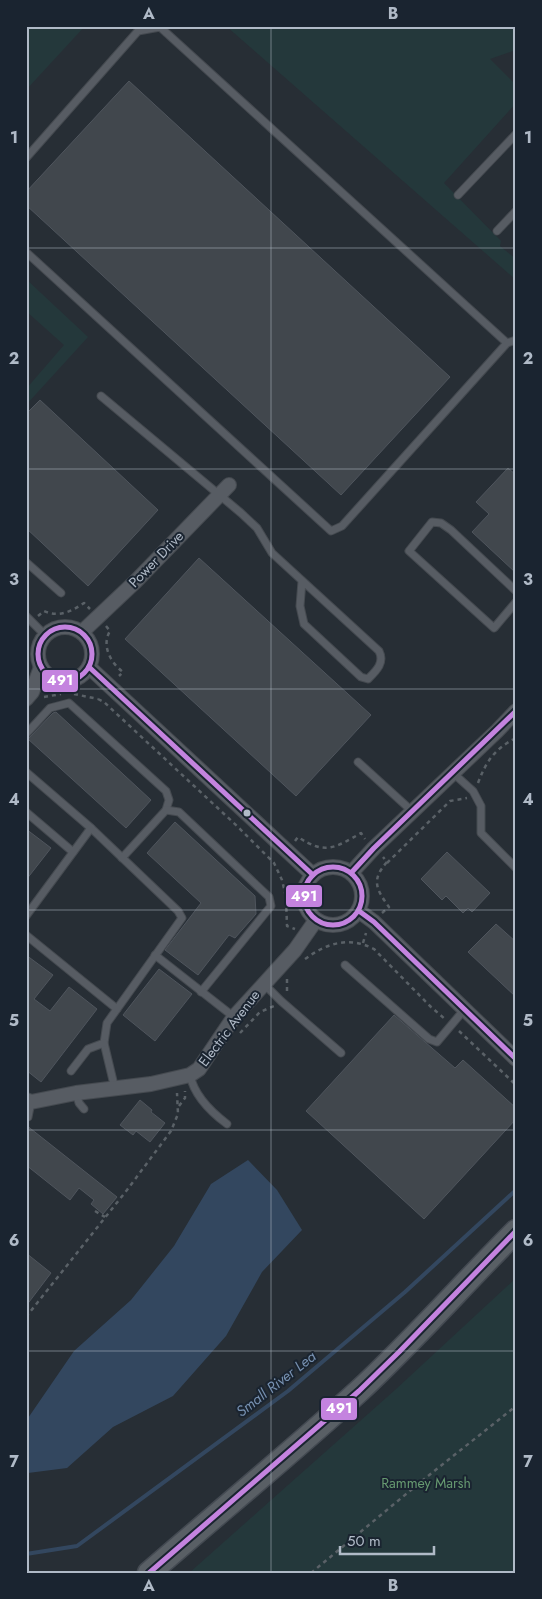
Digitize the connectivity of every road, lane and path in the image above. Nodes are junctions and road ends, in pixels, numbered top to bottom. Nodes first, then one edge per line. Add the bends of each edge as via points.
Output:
1 (516, 134) edge
2 (26, 158) edge
3 (458, 195) dead end
4 (516, 211) edge
5 (497, 231) dead end
6 (26, 252) edge
7 (516, 340) edge
8 (507, 343) junction
9 (101, 396) dead end
10 (224, 490) junction
11 (26, 562) edge
12 (302, 581) junction
13 (516, 591) edge
14 (61, 593) dead end
15 (516, 602) edge
16 (88, 607) dead end
17 (41, 614) dead end
18 (26, 616) edge
19 (82, 632) junction
20 (45, 635) junction
21 (42, 667) junction
22 (89, 668) junction
23 (98, 698) dead end
24 (26, 699) edge
25 (516, 711) edge
26 (26, 734) edge
27 (516, 738) edge
28 (358, 762) dead end
29 (26, 772) edge
30 (453, 773) junction
31 (473, 791) junction
32 (166, 810) junction
33 (26, 812) edge
34 (413, 812) junction
35 (91, 828) junction
36 (298, 837) dead end
37 (367, 841) dead end
38 (73, 852) junction
39 (380, 855) dead end
40 (122, 858) junction
41 (387, 862) junction
42 (516, 868) edge
43 (351, 873) junction
44 (313, 874) junction
45 (359, 911) junction
46 (385, 911) dead end
47 (26, 916) edge
48 (316, 920) junction
49 (287, 926) dead end
50 (366, 932) dead end
51 (26, 935) edge
52 (363, 943) junction
53 (155, 955) junction
54 (302, 961) dead end
55 (345, 965) dead end
56 (288, 974) dead end
57 (263, 983) junction
58 (201, 992) junction
59 (281, 1001) junction
60 (117, 1009) junction
61 (464, 1010) junction
62 (234, 1018) junction
63 (452, 1024) junction
64 (235, 1038) dead end
65 (104, 1043) junction
66 (341, 1053) dead end
67 (516, 1059) edge
68 (71, 1071) dead end
69 (190, 1075) junction
70 (516, 1084) edge
71 (114, 1089) junction
72 (177, 1092) junction
73 (76, 1093) junction
74 (171, 1093) dead end
75 (29, 1101) edge
76 (178, 1107) junction
77 (84, 1108) dead end
78 (28, 1117) dead end
79 (227, 1124) dead end
80 (95, 1210) dead end
81 (105, 1217) junction
82 (516, 1231) edge
83 (516, 1252) edge
84 (26, 1317) edge
85 (429, 1323) junction
86 (516, 1406) edge
87 (150, 1573) edge
88 (311, 1573) edge

1 - 3 lane
2 - 8 lane via 138,31 160,27
4 - 5 lane
6 - 8 lane via 331,531 342,526
7 - 8 lane
9 - 10 lane
10 - 12 lane via 272,553
10 - 19 street, Power Drive
11 - 14 lane
12 - 12 lane via 379,651 381,663 368,679 361,678 304,624 300,606
13 - 15 lane via 441,523 432,522 409,551 494,628
16 - 17 path via 84,603 66,612 44,611
18 - 20 lane
19 - 20 street via 59,627
19 - 22 street via 91,644
20 - 21 street via 38,650
21 - 22 street via 52,678 69,681
21 - 24 street
22 - 44 street
23 - 49 path via 274,863 286,897
25 - 30 street
26 - 32 lane via 50,708 68,703 166,791 169,800
27 - 31 path via 487,761
28 - 34 lane
29 - 35 lane
30 - 31 lane
30 - 34 street
31 - 41 path via 467,798 450,801
31 - 42 lane via 481,806 481,833
32 - 40 lane
32 - 58 lane via 179,812 270,897 271,906
33 - 38 lane
34 - 43 street
35 - 38 lane
35 - 40 lane
36 - 37 path via 321,849 361,833
38 - 47 lane
39 - 41 path
40 - 53 lane via 182,918
41 - 46 path via 377,876 376,885 389,907
43 - 44 street via 343,868 329,867
43 - 45 street via 359,881 362,891
44 - 48 street via 304,896 309,913
45 - 48 street via 344,924 330,925
45 - 61 street
48 - 57 street, Electric Avenue via 295,950
50 - 52 path
51 - 60 lane
52 - 54 path via 354,941 330,946
52 - 63 path via 374,949
53 - 58 lane
53 - 60 lane
55 - 63 lane via 429,1039 437,1042
56 - 59 path via 287,994
57 - 59 lane
57 - 62 street, Electric Avenue
58 - 62 lane
59 - 64 path via 260,1012
59 - 66 lane
60 - 65 lane via 107,1023
61 - 63 lane
61 - 67 street
62 - 69 street, Electric Avenue via 199,1069
63 - 70 path
65 - 68 lane via 88,1049
65 - 71 lane
69 - 71 street, Electric Avenue
69 - 79 lane via 197,1094
71 - 73 street, Electric Avenue
72 - 74 path
72 - 76 path
72 - 76 path via 186,1090 185,1098
73 - 75 street, Electric Avenue
73 - 77 lane
75 - 78 lane
76 - 81 path via 176,1121 170,1131
80 - 81 path
81 - 84 path
82 - 85 main road
83 - 85 main road
85 - 87 main road via 359,1391
86 - 88 path

